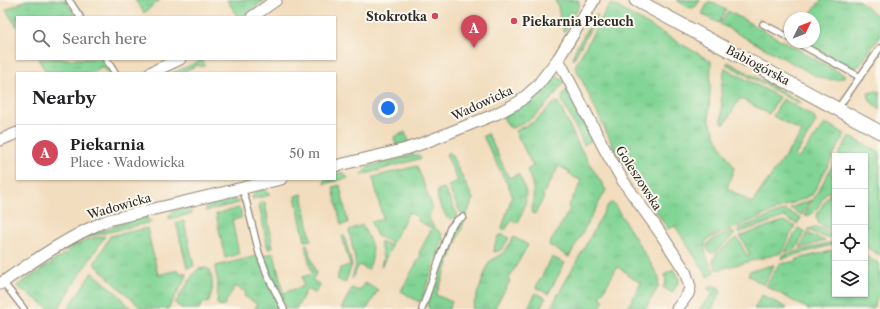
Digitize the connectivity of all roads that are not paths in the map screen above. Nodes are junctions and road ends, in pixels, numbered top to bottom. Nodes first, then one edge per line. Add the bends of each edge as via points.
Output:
1 (69, 0) edge
2 (276, 0) edge
3 (594, 0) edge
4 (636, 0) edge
5 (79, 16) edge
6 (253, 16) edge
7 (763, 24) dead end
8 (784, 35) edge
9 (807, 48) edge
10 (880, 48) edge
11 (558, 59) junction
12 (107, 60) edge
13 (178, 60) edge
14 (114, 72) edge
15 (152, 72) edge
16 (860, 77) junction
17 (838, 108) junction
18 (880, 132) edge
19 (16, 133) edge
20 (0, 140) edge
21 (336, 166) edge
22 (277, 180) edge
23 (242, 188) junction
24 (462, 217) dead end
25 (1, 283) edge
26 (24, 309) edge
27 (284, 309) edge
28 (422, 309) edge
29 (677, 309) edge

1 - 5 lane
2 - 6 street
3 - 11 street, Wadowicka
4 - 17 street, Babiogórska
7 - 8 lane
9 - 16 lane
10 - 16 lane
11 - 21 street, Wadowicka via 537,86 510,108 417,146
11 - 29 street, Goleszowska via 604,148 685,271 690,287
12 - 14 lane
13 - 15 street
16 - 17 lane
17 - 18 street, Babiogórska
19 - 20 street
22 - 23 street, Wadowicka
23 - 25 street, Wadowicka via 87,228
23 - 27 lane via 259,253
24 - 28 lane via 450,228
25 - 26 lane

